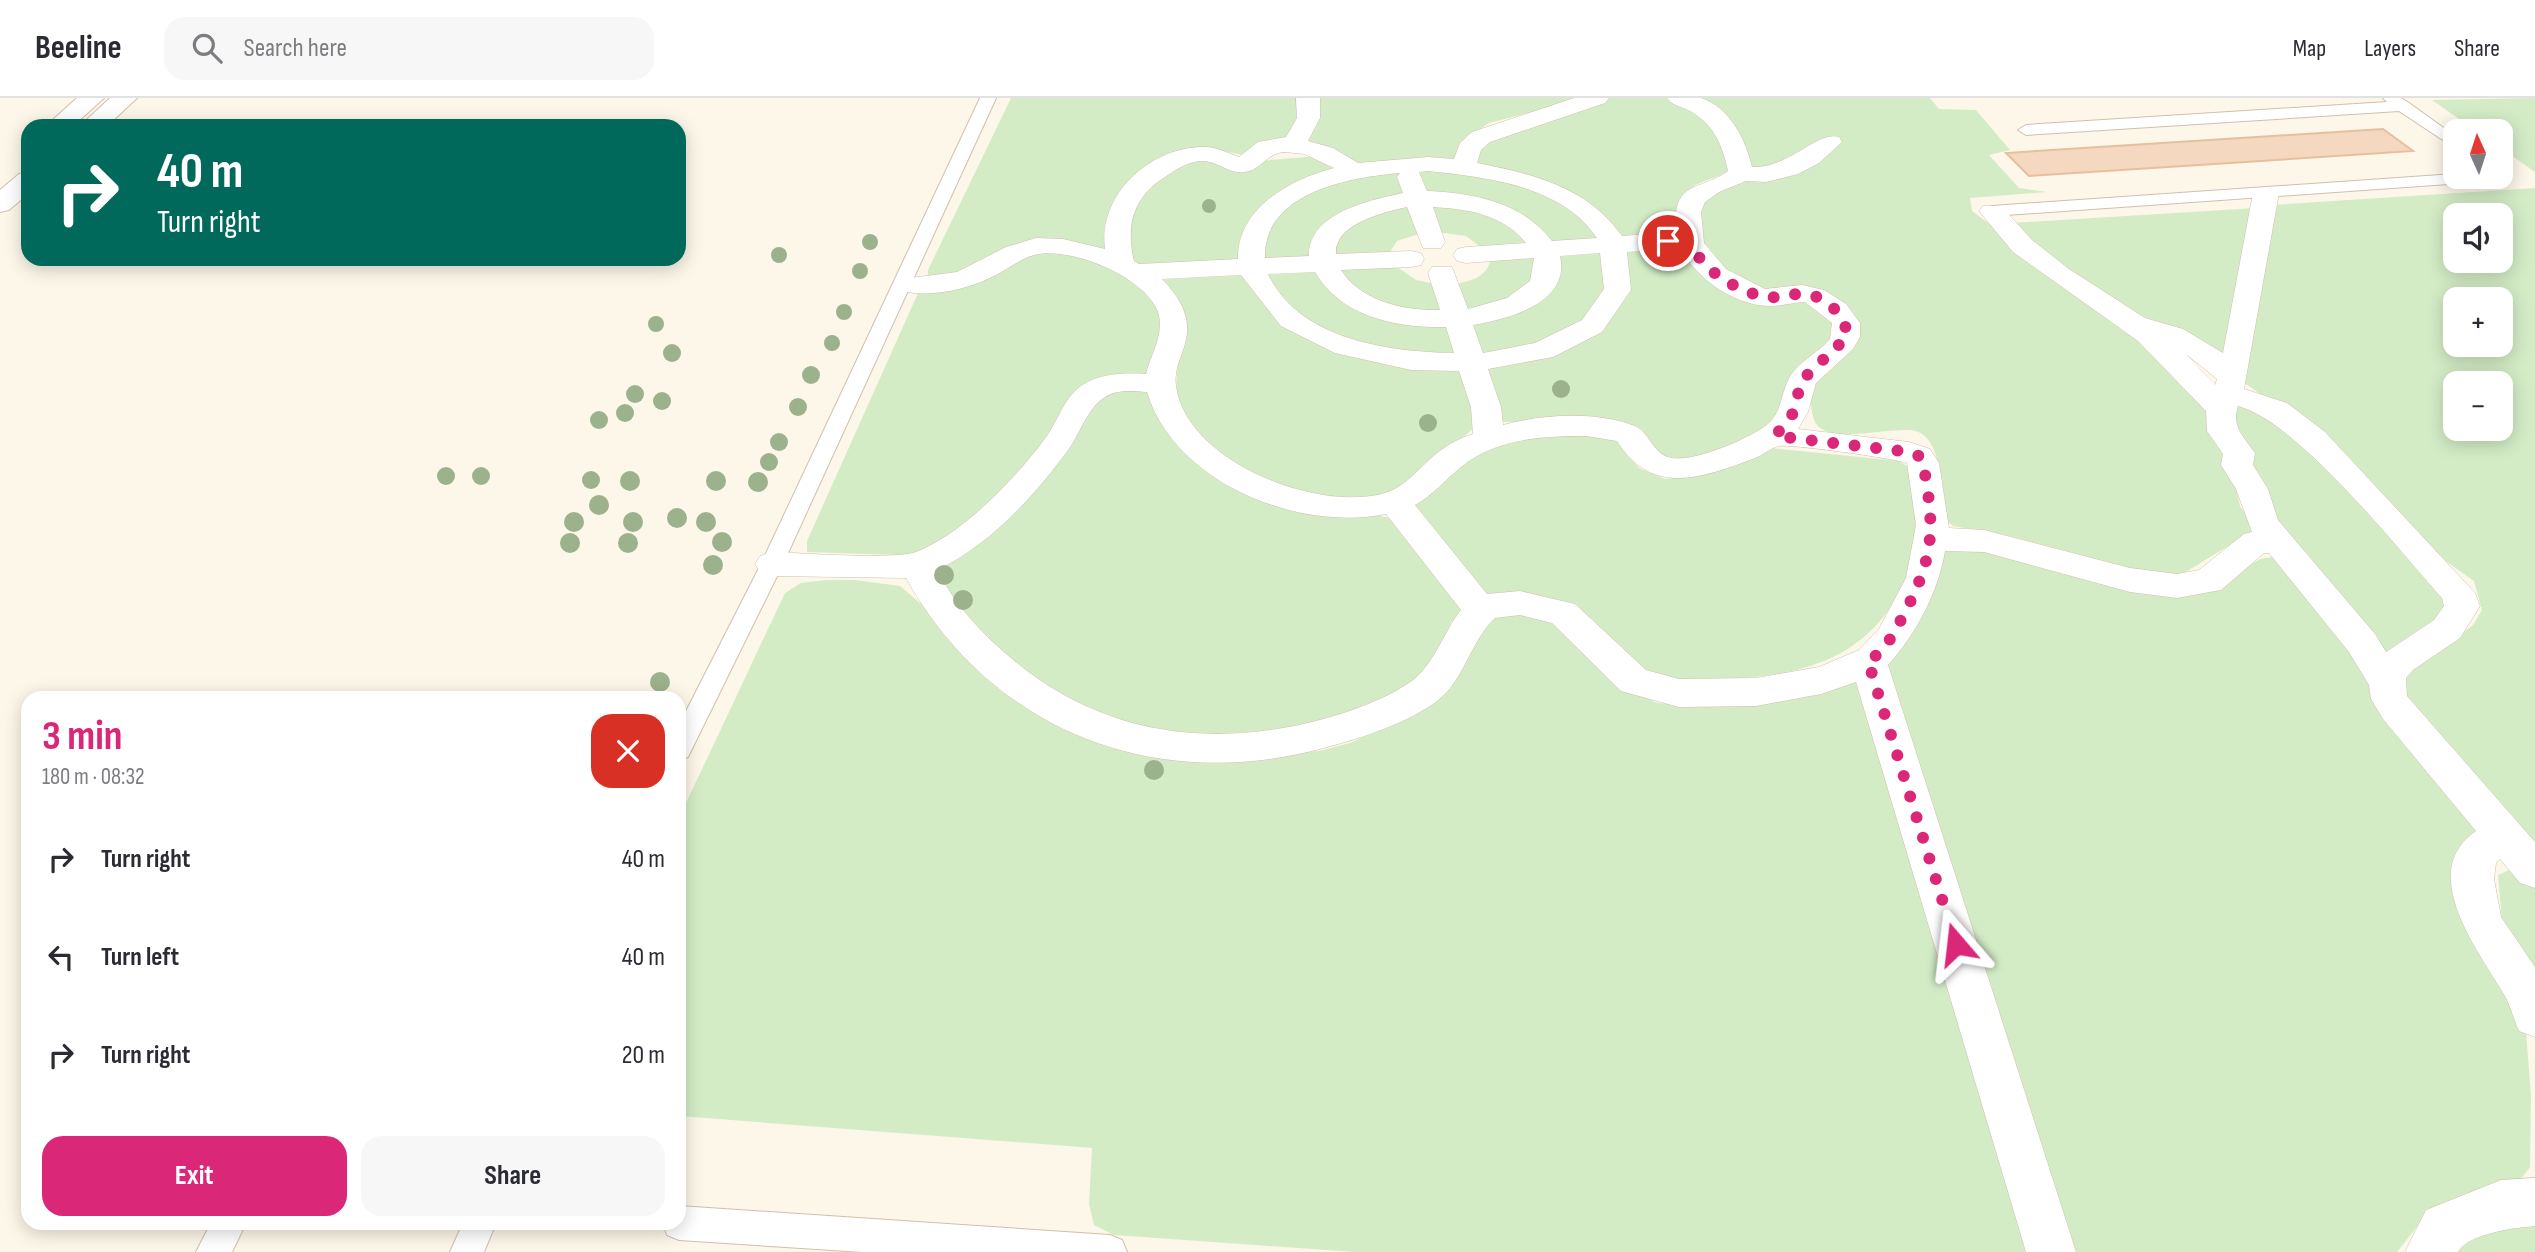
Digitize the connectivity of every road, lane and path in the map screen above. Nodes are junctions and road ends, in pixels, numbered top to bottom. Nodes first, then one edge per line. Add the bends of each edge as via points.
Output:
1 (92, 98) edge
2 (125, 98) edge
3 (988, 98) edge
4 (1308, 98) edge
5 (1597, 98) edge
6 (1679, 98) edge
7 (2397, 102) edge
8 (66, 119) edge
9 (100, 119) edge
10 (2026, 130) dead end
11 (2443, 135) edge
12 (1830, 142) dead end
13 (1291, 146) junction
14 (1405, 165) junction
15 (1464, 166) junction
16 (16, 171) edge
17 (1353, 171) junction
18 (1740, 173) junction
19 (2443, 180) edge
20 (2266, 193) junction
21 (1417, 198) junction
22 (0, 204) edge
23 (1992, 211) joint
24 (1690, 239) junction
25 (1614, 245) junction
26 (1545, 250) junction
27 (1421, 251) junction
28 (1466, 255) junction
29 (1324, 262) junction
30 (1251, 266) junction
31 (1129, 269) junction
32 (1442, 273) junction
33 (912, 285) dead end
34 (1457, 319) junction
35 (1473, 365) junction
36 (1160, 384) junction
37 (2227, 393) junction
38 (1775, 436) junction
39 (1489, 439) junction
40 (1394, 502) junction
41 (1931, 539) junction
42 (2278, 542) junction
43 (772, 564) junction
44 (917, 565) junction
45 (1481, 611) junction
46 (1868, 661) junction
47 (2387, 683) junction
48 (686, 737) edge
49 (2505, 836) junction
50 (2535, 871) edge
51 (2535, 1017) edge
52 (2535, 1202) edge
53 (686, 1223) edge
54 (226, 1230) edge
55 (477, 1230) edge
56 (214, 1252) edge
57 (467, 1252) edge
58 (1110, 1252) edge
59 (2051, 1252) edge
60 (2430, 1252) edge

1 - 8 main road
2 - 9 main road
3 - 43 lane
4 - 13 street via 1307,121
5 - 15 street via 1481,136 1469,148
6 - 18 street via 1712,113 1731,139
7 - 10 lane
7 - 11 lane
12 - 18 street via 1787,172
13 - 17 street via 1329,157
13 - 31 street via 1265,147 1240,165 1214,155 1197,155 1149,178 1120,210 1117,237
14 - 15 street
14 - 17 street
14 - 21 street
15 - 25 street via 1511,176 1563,196 1588,213
16 - 22 main road
17 - 30 street via 1298,191 1276,206 1251,245
18 - 24 street via 1699,192 1689,213
19 - 20 lane
20 - 23 lane
20 - 37 street
21 - 26 street via 1494,210 1534,233
21 - 27 street
21 - 29 street via 1359,211 1338,225 1325,241
23 - 37 street via 2057,274 2132,322 2185,340 2211,356
24 - 25 street
24 - 38 street via 1700,259 1733,284 1767,297 1811,295 1838,311 1846,324 1847,337 1802,380 1792,415
25 - 26 street
25 - 35 street via 1621,263 1619,290 1603,316 1572,338 1531,355
26 - 28 street
26 - 34 street via 1547,274 1533,294 1507,309
27 - 28 street via 1449,244
27 - 29 street
27 - 32 street via 1423,270
28 - 32 street via 1460,269
29 - 30 street
29 - 34 street via 1334,281 1357,300 1390,313
30 - 31 street
30 - 35 street via 1263,293 1288,319 1326,340 1373,356
31 - 33 street via 1077,250 1042,247 1011,253 954,281
31 - 36 street via 1169,302 1174,317
32 - 34 street
34 - 35 street
35 - 39 street via 1486,407
36 - 40 street via 1165,402 1187,435 1234,479 1257,490 1310,502
36 - 44 street via 1097,388 1079,404 1057,445 990,517
37 - 42 street via 2222,431 2239,453 2237,465 2252,489 2263,523
37 - 47 street via 2276,410 2314,439 2458,593 2462,606 2447,629 2412,651 2388,675
38 - 39 street via 1683,469 1668,470 1647,461 1628,433 1619,430 1555,426
38 - 41 street via 1919,456 1933,525
39 - 40 street via 1451,459 1433,479
40 - 45 street
41 - 42 street via 1984,541 2130,580 2176,586 2209,581 2256,542
41 - 46 street via 1923,578 1911,602 1892,637
42 - 47 street via 2362,643
43 - 44 street
43 - 48 lane
44 - 45 street via 930,594 953,622 1032,696 1085,723 1164,744 1241,748 1287,744 1354,725 1424,691
45 - 46 street via 1520,604 1563,612 1634,681 1679,693 1756,692 1821,680
46 - 59 street
47 - 49 street via 2392,703
49 - 50 street
49 - 51 street via 2478,851 2473,901 2482,927 2520,979
52 - 60 street via 2501,1205 2444,1228
53 - 58 lane
54 - 56 lane
55 - 57 lane

